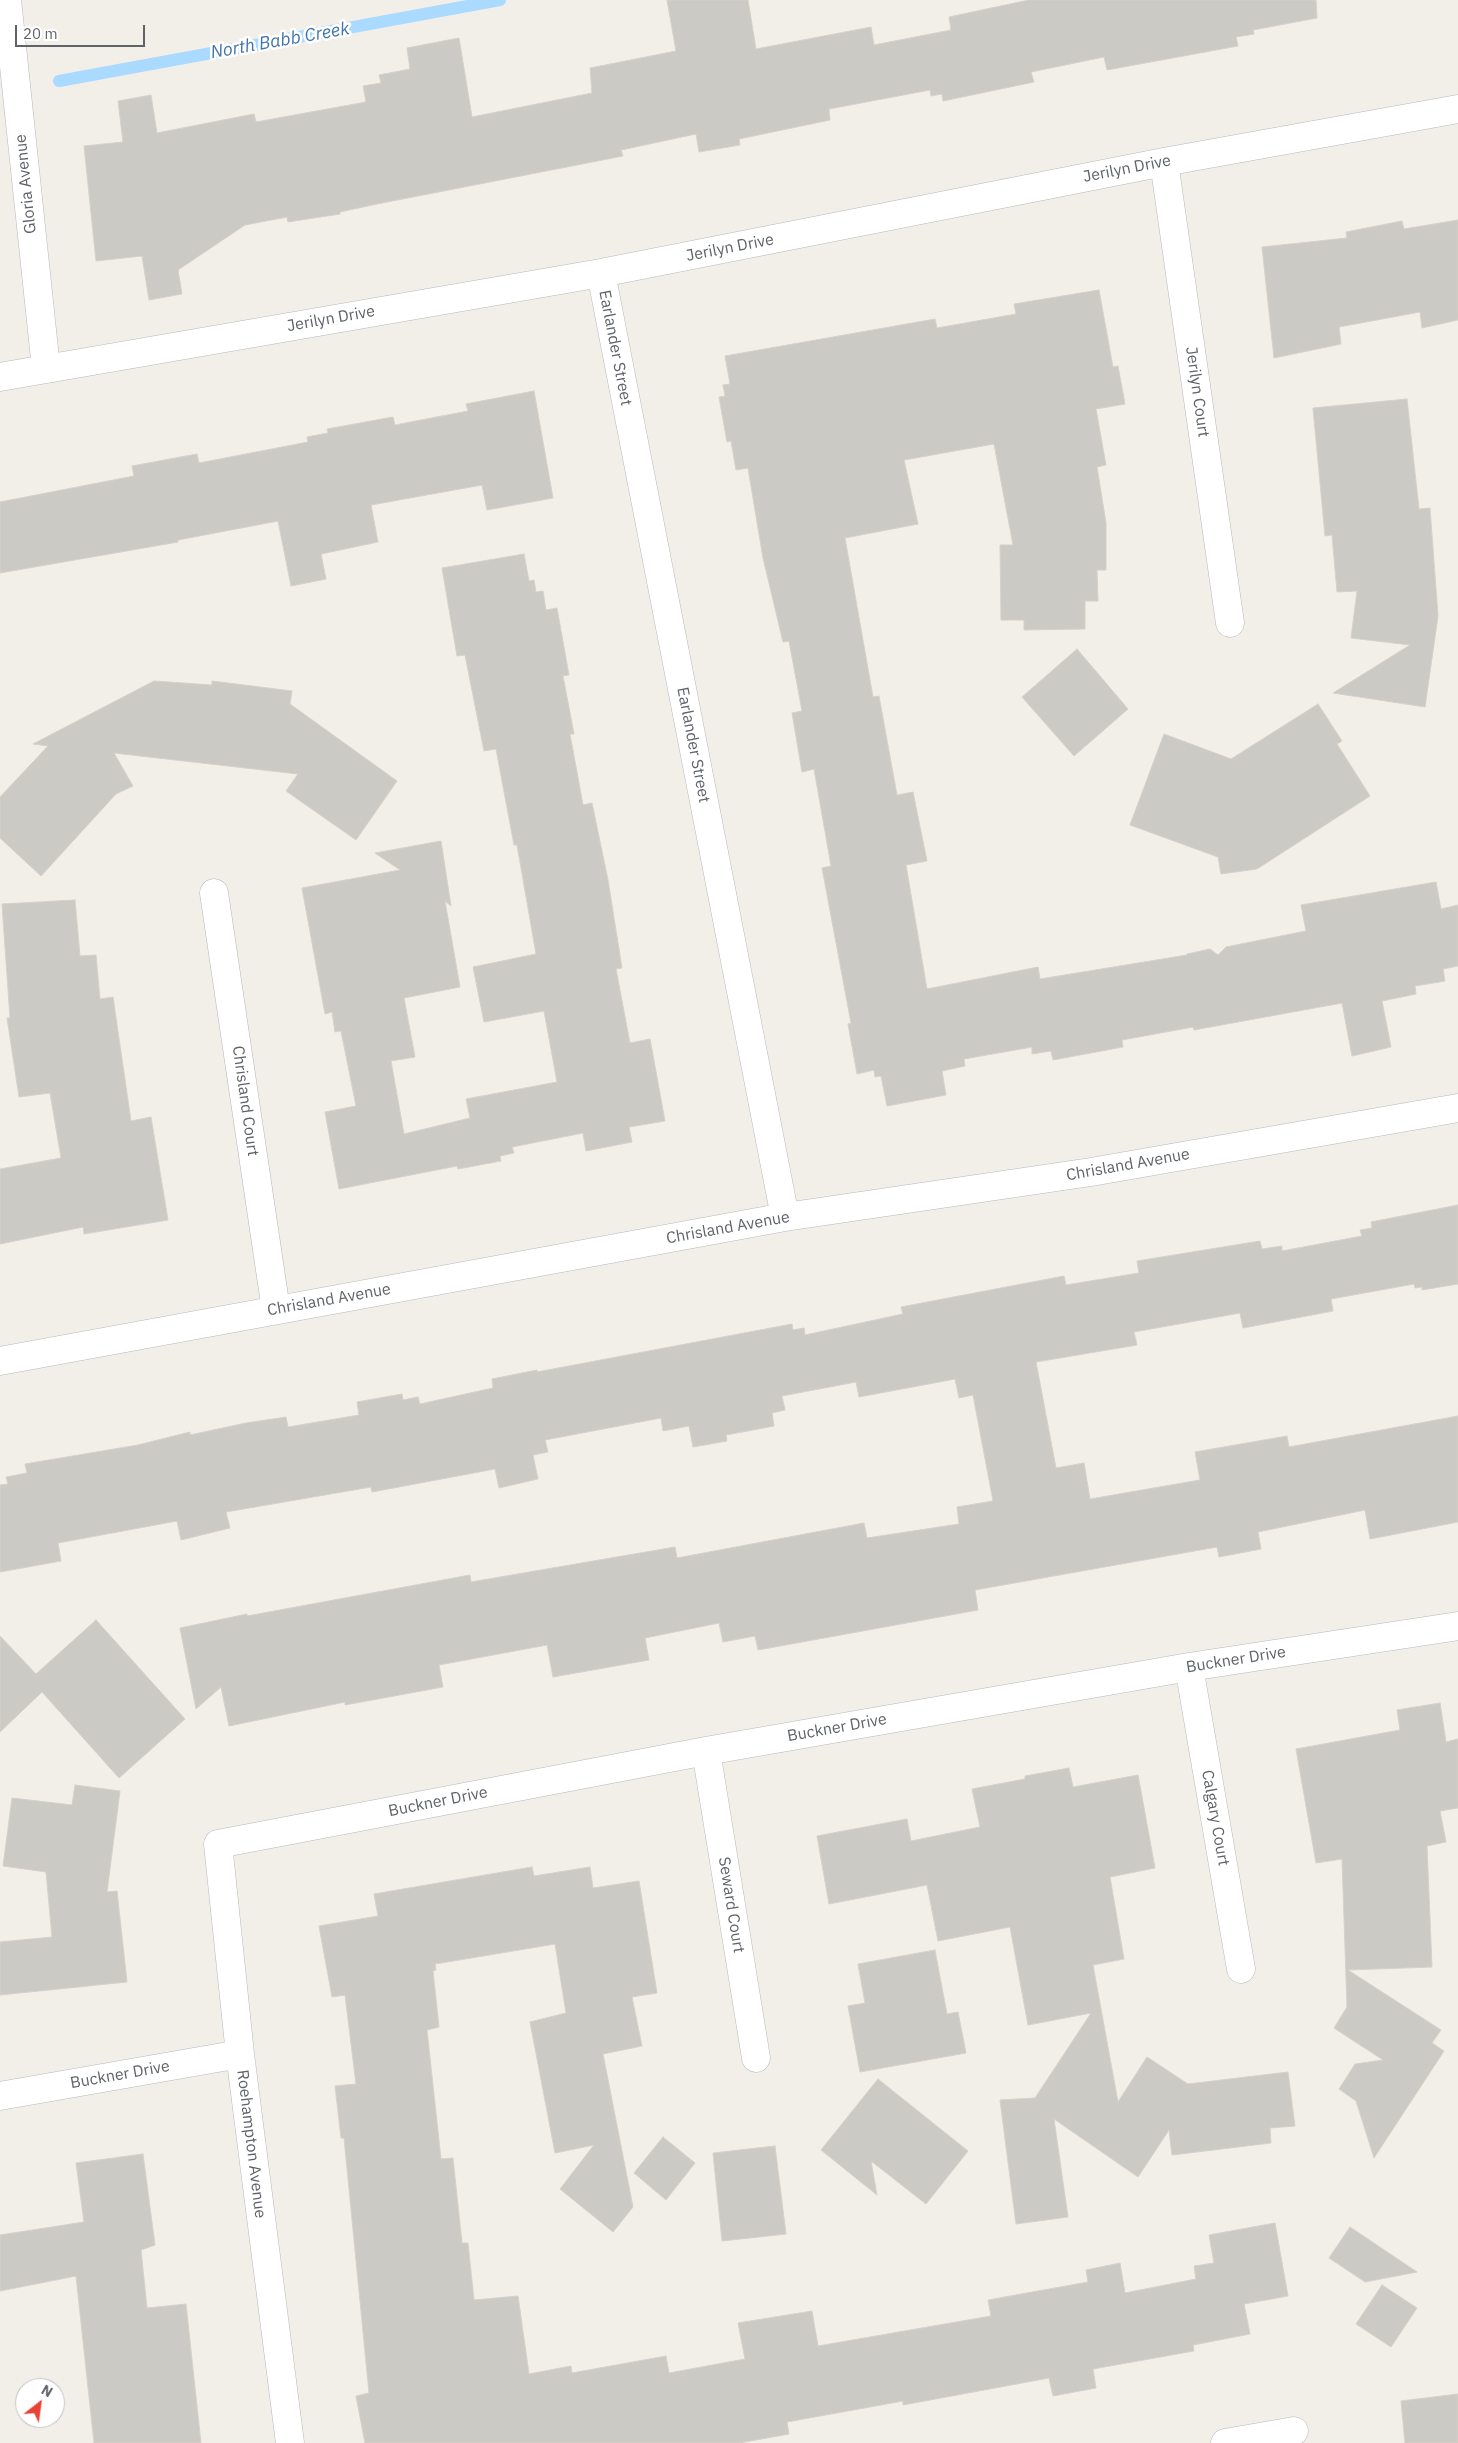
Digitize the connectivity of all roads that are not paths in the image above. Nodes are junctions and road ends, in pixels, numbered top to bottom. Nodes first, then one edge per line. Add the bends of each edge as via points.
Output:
1 (7, 0) edge
2 (1458, 109) edge
3 (1164, 162) junction
4 (601, 273) junction
5 (46, 368) junction
6 (0, 377) edge
7 (1230, 623) dead end
8 (214, 892) dead end
9 (1458, 1108) edge
10 (785, 1217) junction
11 (276, 1310) junction
12 (0, 1361) edge
13 (1458, 1626) edge
14 (1189, 1667) junction
15 (706, 1751) junction
16 (218, 1844) joint
17 (1241, 1969) dead end
18 (240, 2054) junction
19 (756, 2058) dead end
20 (0, 2096) edge
21 (1294, 2431) dead end
22 (290, 2443) edge
23 (1225, 2443) edge

1 - 5 street, Gloria Avenue
2 - 3 street, Jerilyn Drive
3 - 4 street, Jerilyn Drive
3 - 7 street, Jerilyn Court
4 - 5 street, Jerilyn Drive
4 - 10 street, Earlander Street
5 - 6 street, Jerilyn Drive
8 - 11 street, Chrisland Court
9 - 10 street, Chrisland Avenue via 1091,1172
10 - 11 street, Chrisland Avenue
11 - 12 street, Chrisland Avenue
13 - 14 street, Buckner Drive
14 - 15 street, Buckner Drive
14 - 17 street, Calgary Court
15 - 16 street, Buckner Drive
15 - 19 street, Seward Court
16 - 18 street, Roehampton Avenue
18 - 20 street, Buckner Drive
18 - 22 street, Roehampton Avenue
21 - 23 street

